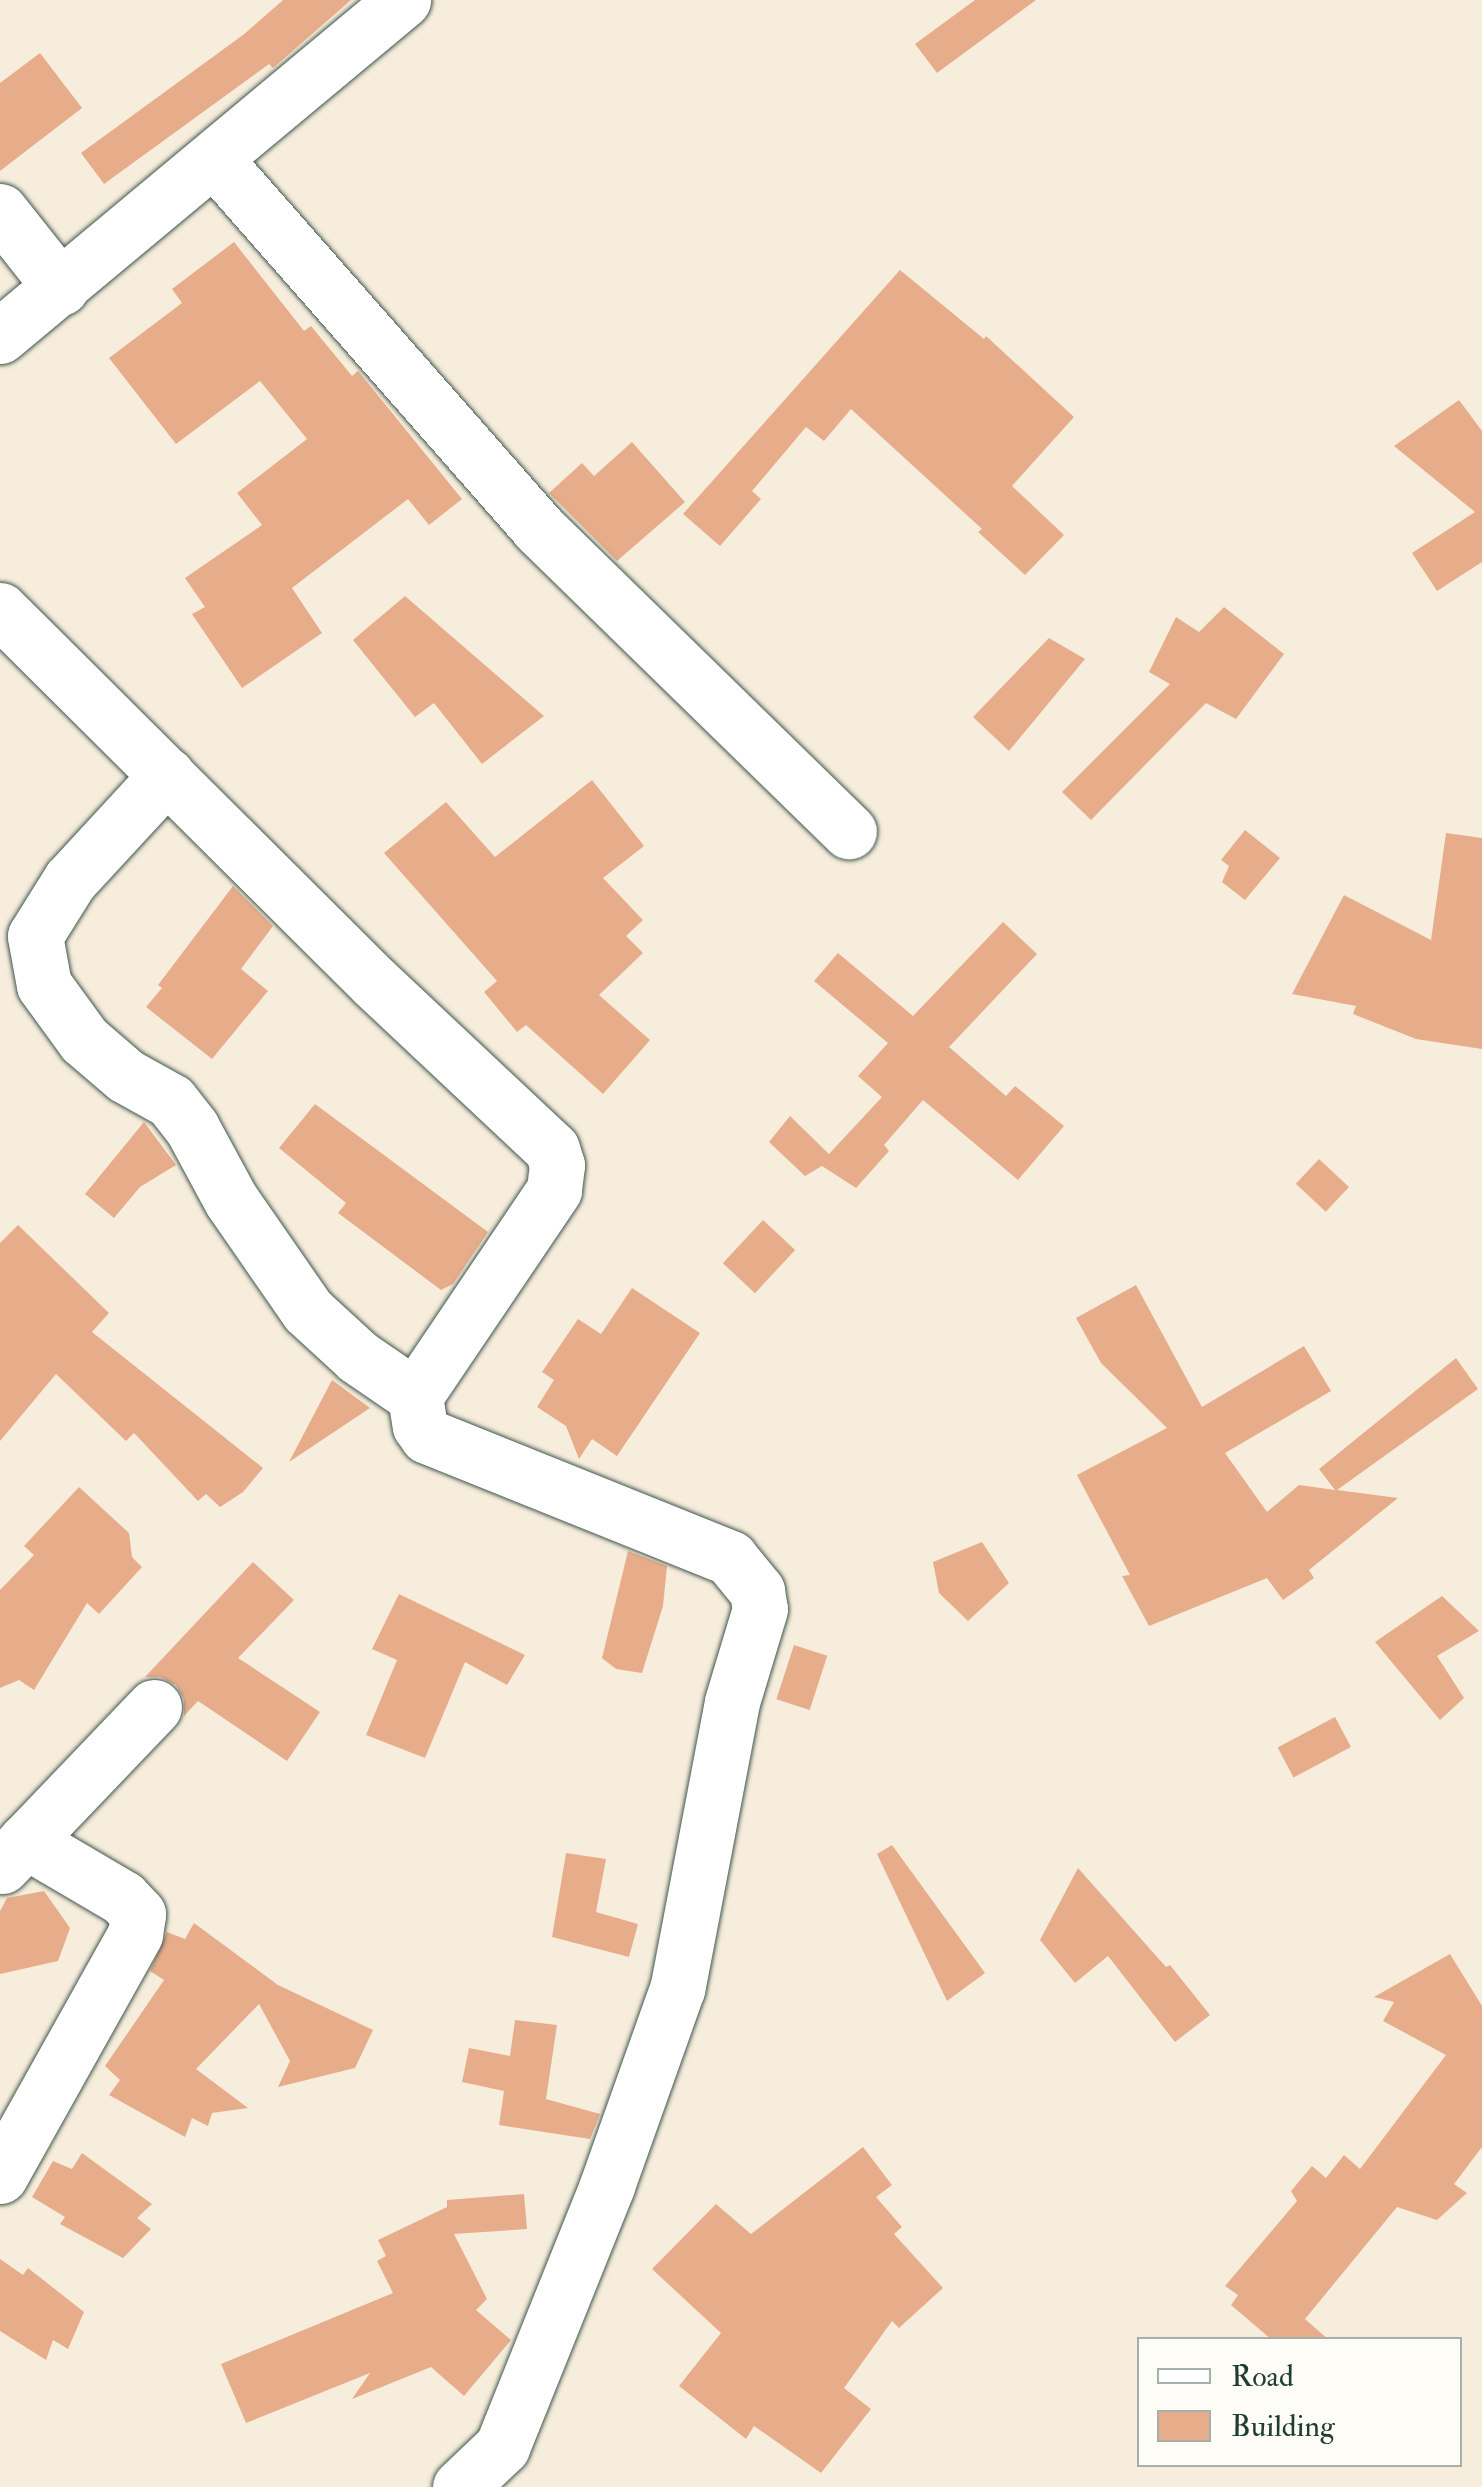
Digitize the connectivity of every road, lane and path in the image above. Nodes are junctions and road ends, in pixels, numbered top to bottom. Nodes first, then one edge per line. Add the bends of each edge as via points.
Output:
1 (402, 0) edge
2 (215, 160) junction
3 (0, 211) edge
4 (61, 288) junction
5 (0, 336) edge
6 (0, 610) edge
7 (167, 776) junction
8 (848, 832) dead end
9 (415, 1396) junction
10 (154, 1707) dead end
11 (13, 1854) edge
12 (0, 2176) edge
13 (460, 2487) edge

1 - 2 street
2 - 4 street
2 - 8 street via 539,529
3 - 4 street
4 - 5 street
6 - 7 street
7 - 9 street via 70,880 36,936 44,985 84,1040 126,1076 172,1101 308,1310 358,1357
7 - 9 street via 552,1148 554,1190
9 - 13 street via 427,1436 730,1558 754,1582 760,1609 732,1702 677,1989 502,2447
10 - 11 street
11 - 12 street via 122,1898 138,1914 136,1934

